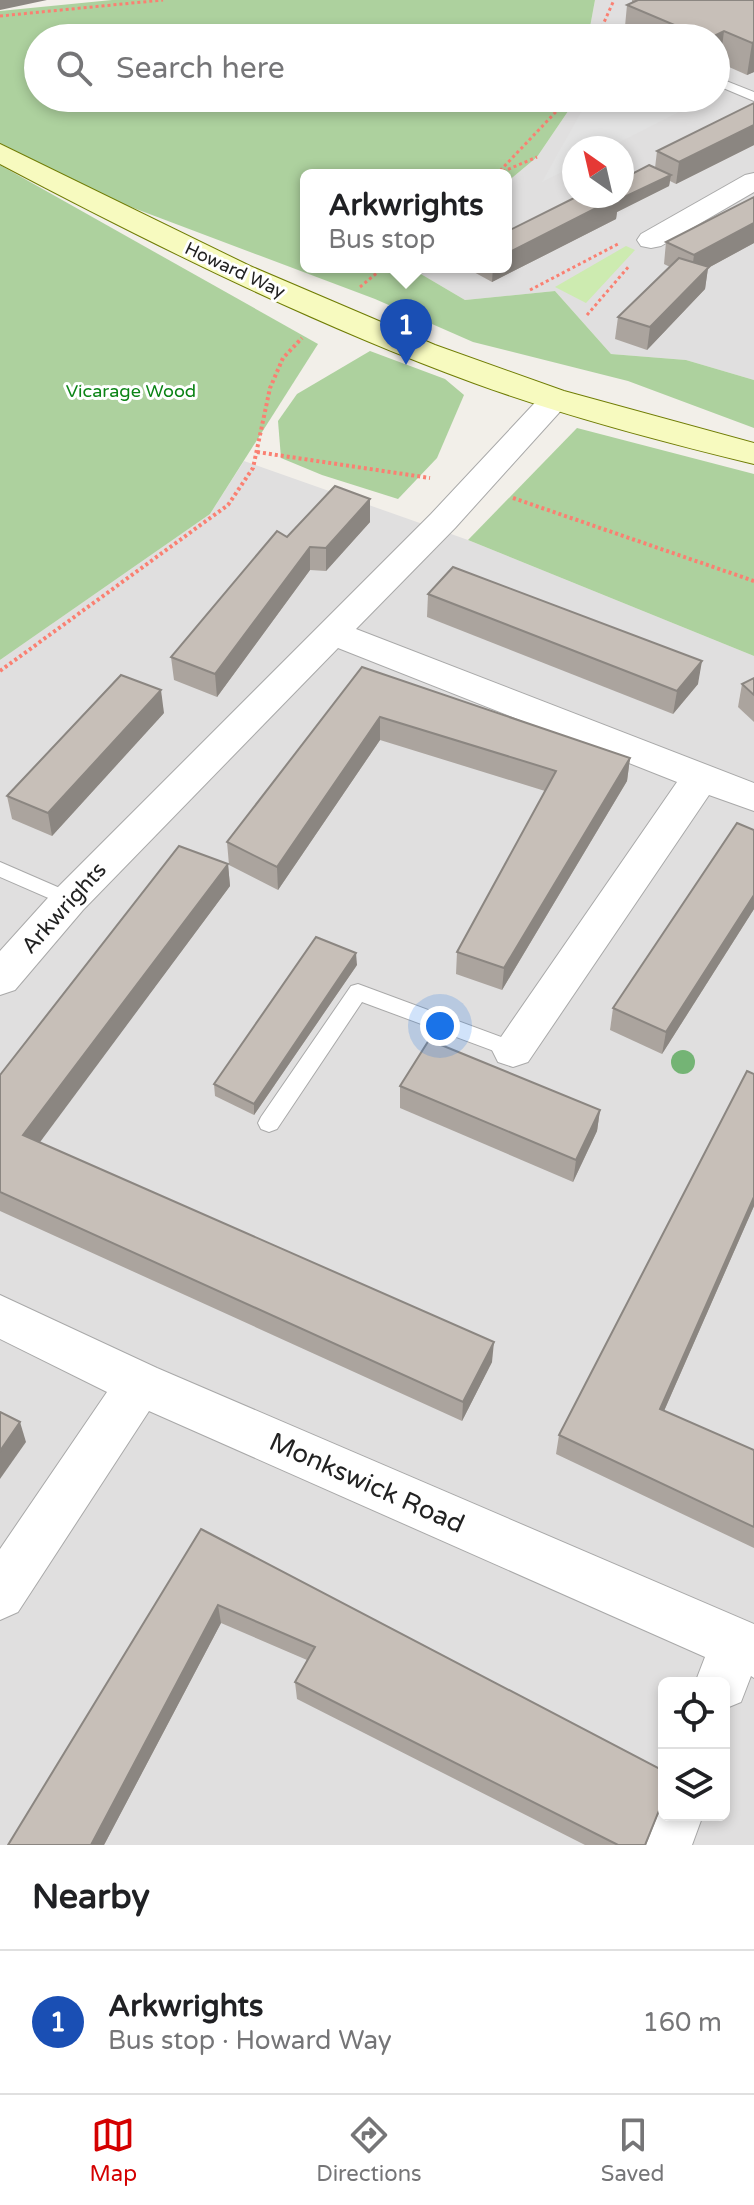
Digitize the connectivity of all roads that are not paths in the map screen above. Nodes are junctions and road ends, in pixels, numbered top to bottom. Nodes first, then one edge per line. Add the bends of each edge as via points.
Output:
1 (730, 86) edge
2 (752, 94) edge
3 (0, 153) edge
4 (754, 181) edge
5 (651, 240) road end
6 (555, 399) junction
7 (754, 454) edge
8 (331, 632) junction
9 (701, 777) junction
10 (754, 798) edge
11 (0, 869) edge
12 (69, 900) junction
13 (0, 979) edge
14 (513, 1050) joint
15 (269, 1123) dead end
16 (0, 1316) edge
17 (140, 1384) junction
18 (0, 1594) edge
19 (738, 1659) edge
20 (673, 1821) edge
21 (664, 1845) edge

1 - 2 lane
3 - 6 street, Howard Way via 157,234 329,313
4 - 5 street
6 - 7 street, Howard Way
6 - 8 street, Arkwrights
8 - 9 street
8 - 12 street, Arkwrights
9 - 10 street
9 - 14 street
11 - 12 lane
12 - 13 street, Arkwrights
14 - 15 lane via 358,992
16 - 17 street, Monkswick Road
17 - 18 street
17 - 19 street, Monkswick Road
20 - 21 street

